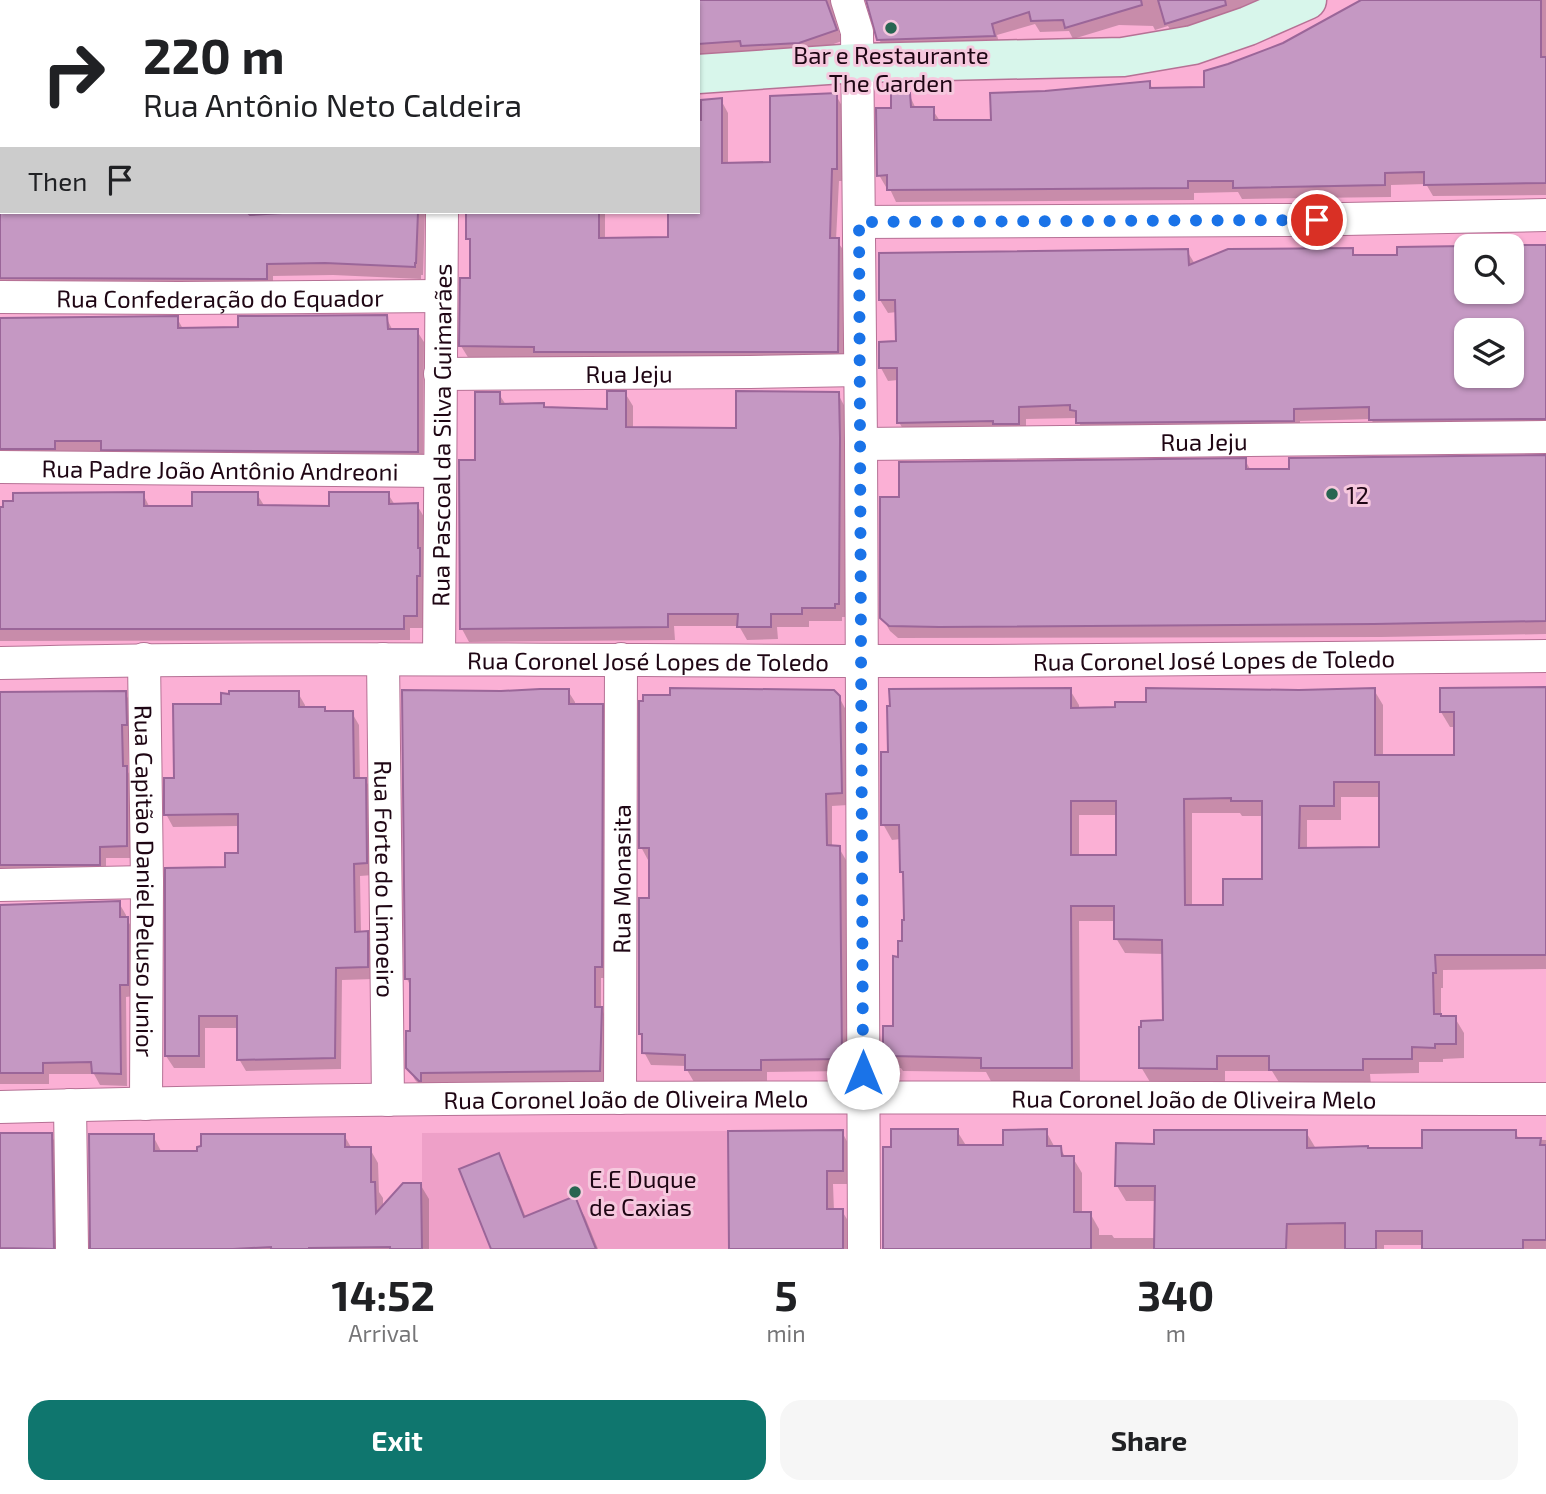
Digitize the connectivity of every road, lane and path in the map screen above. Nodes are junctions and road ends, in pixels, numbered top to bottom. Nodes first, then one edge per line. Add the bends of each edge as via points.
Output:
1 (847, 0) edge
2 (1307, 0) edge
3 (857, 64) junction
4 (700, 74) edge
5 (442, 214) edge
6 (1546, 215) edge
7 (859, 222) junction
8 (0, 296) edge
9 (441, 296) junction
10 (860, 370) junction
11 (440, 374) junction
12 (1546, 437) edge
13 (861, 444) junction
14 (0, 467) edge
15 (440, 471) junction
16 (1546, 656) edge
17 (144, 659) junction
18 (383, 659) junction
19 (439, 659) junction
20 (621, 659) junction
21 (861, 660) junction
22 (0, 663) edge
23 (146, 882) junction
24 (0, 885) edge
25 (620, 1098) junction
26 (863, 1098) junction
27 (1546, 1099) edge
28 (388, 1100) junction
29 (146, 1104) junction
30 (71, 1105) junction
31 (0, 1107) edge
32 (72, 1249) edge
33 (864, 1249) edge

1 - 3 street via 857,32
2 - 3 main road via 1193,45 1122,57
3 - 4 main road
3 - 7 street
5 - 9 street, Rua Pascoal da Silva Guimarães
6 - 7 street
7 - 10 street
8 - 9 street, Rua Confederação do Equador
9 - 11 street, Rua Pascoal da Silva Guimarães
10 - 11 street, Rua Jeju
10 - 13 street
11 - 15 street, Rua Pascoal da Silva Guimarães
12 - 13 street, Rua Jeju
13 - 21 street
14 - 15 street, Rua Padre João Antônio Andreoni
15 - 19 street, Rua Pascoal da Silva Guimarães
16 - 21 street, Rua Coronel José Lopes de Toledo
17 - 18 street, Rua Coronel José Lopes de Toledo
17 - 22 street, Rua Coronel José Lopes de Toledo
17 - 23 street, Rua Capitão Daniel Peluso Junior
18 - 19 street, Rua Coronel José Lopes de Toledo
18 - 28 street, Rua Forte do Limoeiro
19 - 20 street, Rua Coronel José Lopes de Toledo
20 - 21 street, Rua Coronel José Lopes de Toledo
20 - 25 street, Rua Monasita
21 - 26 street
23 - 24 street
23 - 29 street, Rua Capitão Daniel Peluso Junior
25 - 26 street, Rua Coronel João de Oliveira Melo
25 - 28 street, Rua Coronel João de Oliveira Melo
26 - 27 street, Rua Coronel João de Oliveira Melo
26 - 33 street
28 - 29 street, Rua Coronel João de Oliveira Melo
29 - 30 street, Rua Coronel João de Oliveira Melo
30 - 31 street, Rua Coronel João de Oliveira Melo
30 - 32 street

